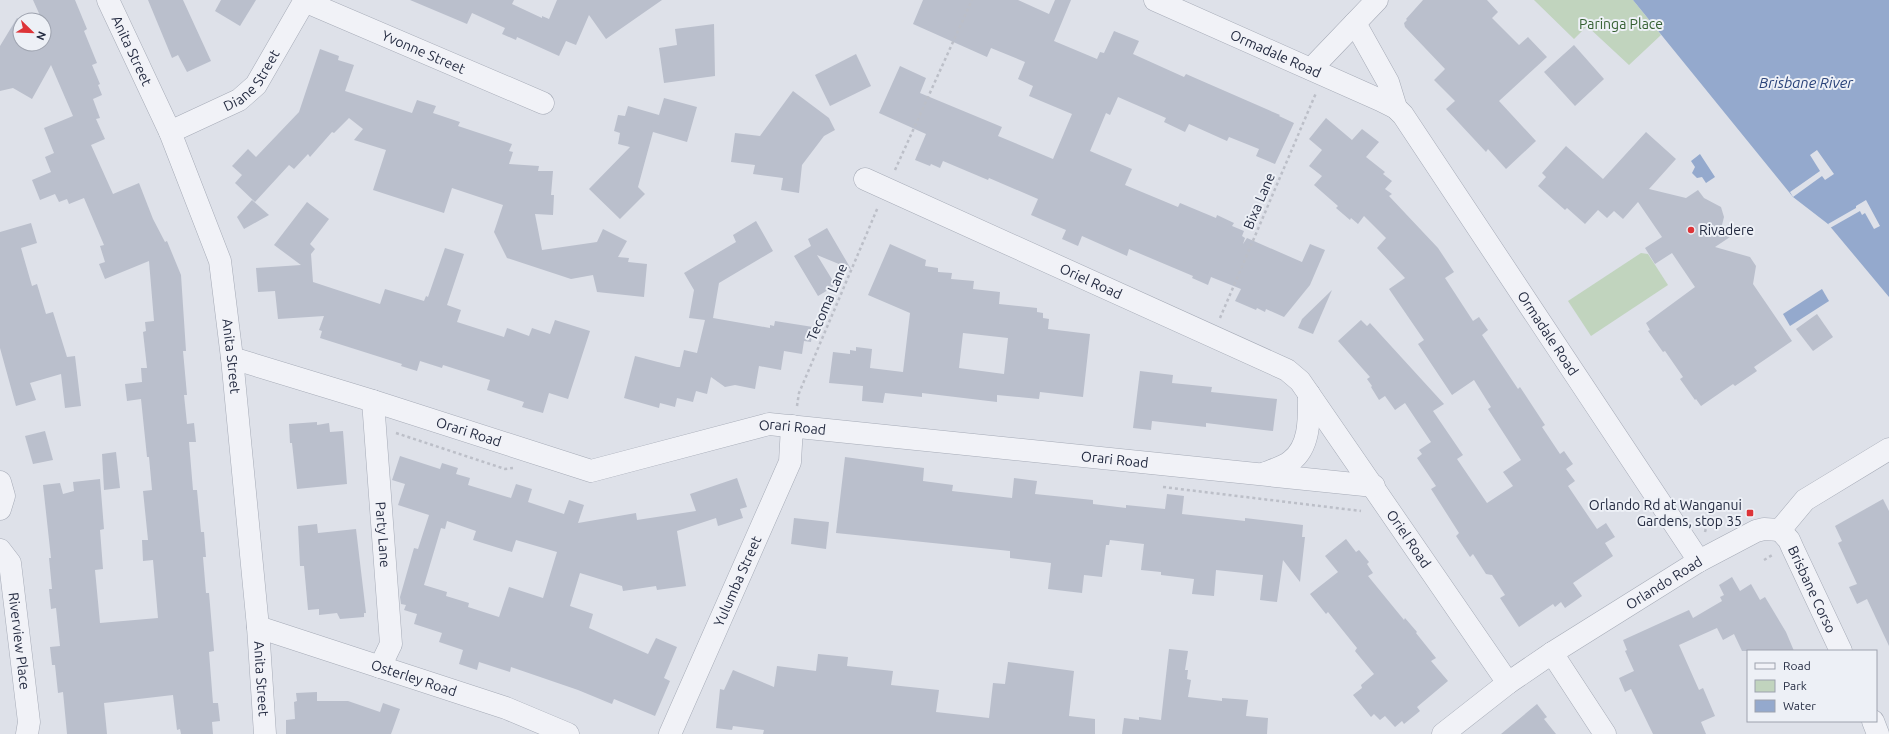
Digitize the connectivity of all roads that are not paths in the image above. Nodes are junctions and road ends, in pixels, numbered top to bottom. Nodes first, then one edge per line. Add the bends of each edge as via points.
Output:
1 (108, 0) edge
2 (305, 0) edge
3 (1155, 0) edge
4 (1377, 0) edge
5 (1355, 23) junction
6 (1311, 69) junction
7 (543, 102) dead end
8 (1396, 108) junction
9 (170, 132) junction
10 (865, 179) dead end
11 (232, 358) junction
12 (1309, 394) junction
13 (373, 401) junction
14 (794, 419) junction
15 (1889, 449) edge
16 (1263, 474) junction
17 (0, 482) edge
18 (1374, 486) junction
19 (0, 509) edge
20 (1780, 530) junction
21 (0, 550) edge
22 (1699, 560) junction
23 (258, 627) junction
24 (1841, 650) edge
25 (1552, 653) junction
26 (380, 667) junction
27 (1508, 683) junction
28 (1873, 722) edge
29 (27, 734) edge
30 (265, 734) edge
31 (568, 734) edge
32 (670, 734) edge
33 (1443, 734) edge
34 (1604, 734) edge
35 (1878, 734) edge

1 - 9 street, Anita Street
2 - 7 street, Yvonne Street
2 - 9 street, Diane Street via 256,85 239,100
3 - 6 street, Ormadale Road
4 - 5 street
5 - 6 street
5 - 8 street, Ormadale Road via 1388,82
6 - 8 street, Ormadale Road
8 - 22 street, Ormadale Road
9 - 11 street, Anita Street via 220,261
10 - 12 street, Oriel Road via 1287,370 1300,381
11 - 13 street, Orari Road
11 - 23 street, Anita Street
12 - 16 street via 1309,422 1304,445 1292,461
12 - 18 street, Oriel Road
13 - 14 street, Orari Road via 591,471
13 - 26 street, Party Lane via 391,644
14 - 16 street, Orari Road
14 - 32 street, Yulumba Street via 790,462
15 - 20 street via 1805,500
16 - 18 street, Orari Road
17 - 19 street via 4,496
18 - 27 street, Oriel Road
20 - 22 street, Orlando Road via 1764,528
20 - 24 street, Brisbane Corso via 1789,540
21 - 29 street, Riverview Place via 10,563 29,722
22 - 25 street, Orlando Road
23 - 26 street, Osterley Road
23 - 30 street, Anita Street
25 - 27 street, Orlando Road
25 - 34 street
26 - 31 street, Osterley Road via 506,708
27 - 33 street, Orlando Road
28 - 35 street

